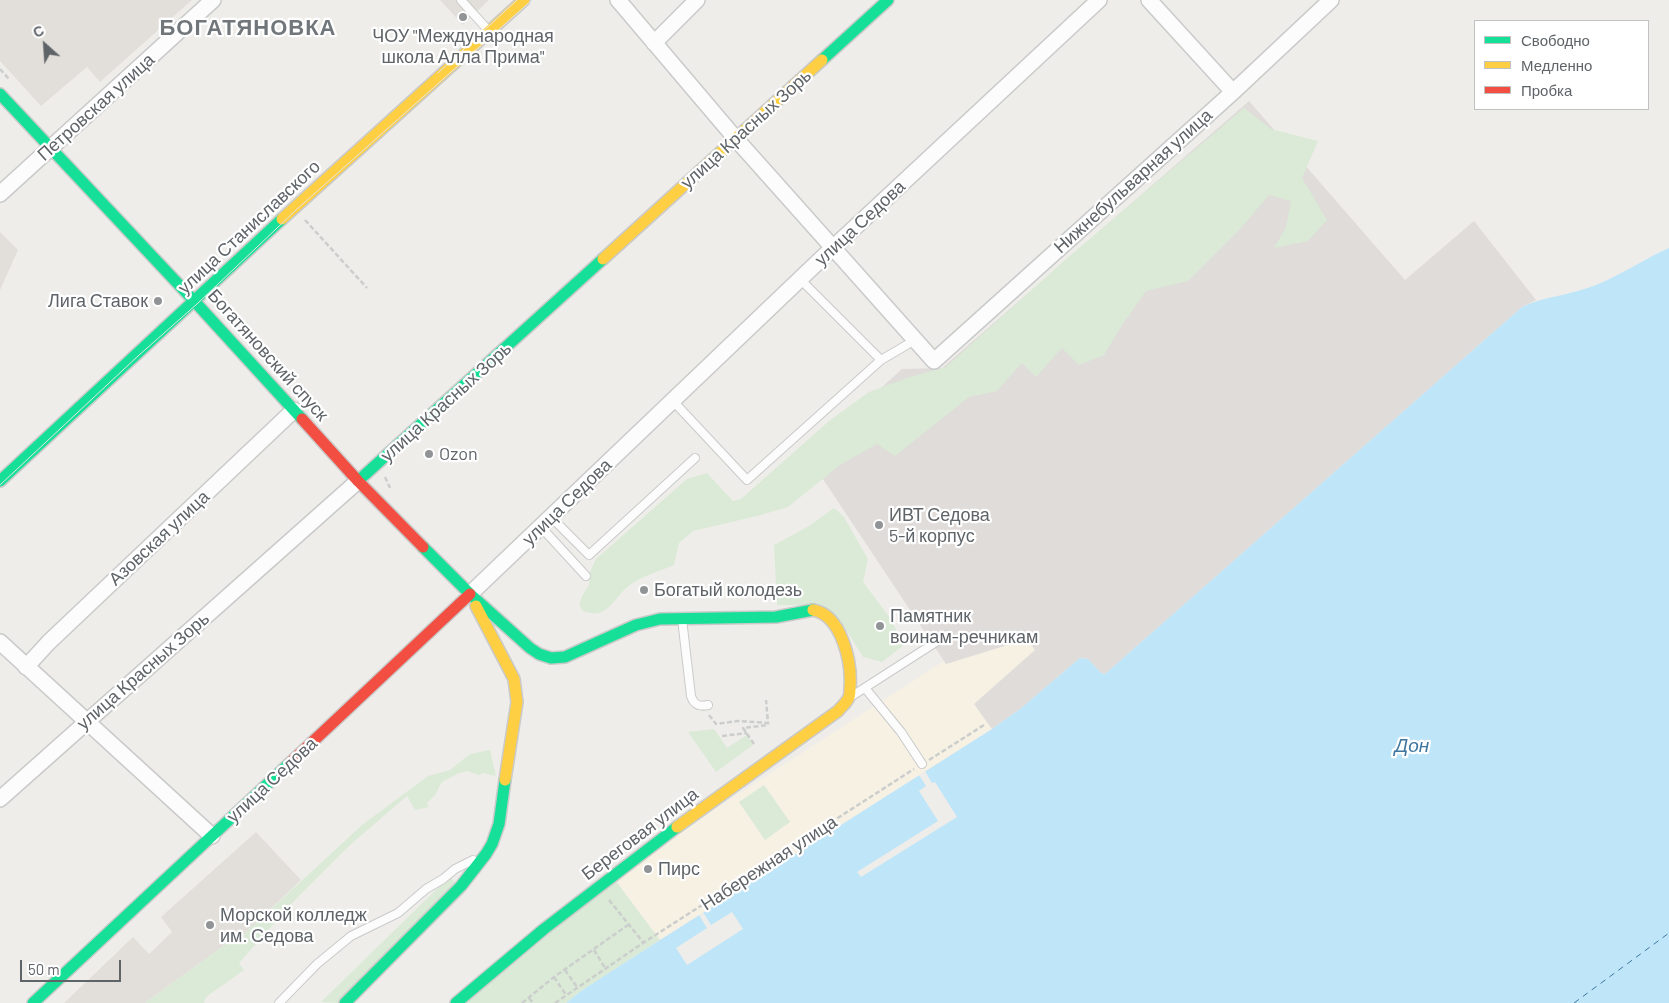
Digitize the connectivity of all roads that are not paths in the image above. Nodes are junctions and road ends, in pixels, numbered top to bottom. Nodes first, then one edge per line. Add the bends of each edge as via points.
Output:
1 (213, 0) edge
2 (460, 0) edge
3 (524, 0) edge
4 (618, 0) edge
5 (697, 0) edge
6 (888, 0) edge
7 (1099, 0) edge
8 (1149, 0) edge
9 (1331, 0) edge
10 (489, 32) junction
11 (654, 44) junction
12 (1233, 92) junction
13 (0, 94) edge
14 (736, 138) junction
15 (50, 149) junction
16 (0, 194) edge
17 (833, 248) junction
18 (800, 279) junction
19 (195, 302) junction
20 (915, 340) junction
21 (881, 360) junction
22 (673, 401) junction
23 (294, 410) junction
24 (695, 458) dead end
25 (0, 481) edge
26 (358, 482) junction
27 (546, 522) junction
28 (586, 576) dead end
29 (470, 594) junction
30 (681, 618) junction
31 (947, 635) dead end
32 (0, 642) edge
33 (26, 667) junction
34 (865, 688) junction
35 (849, 698) junction
36 (706, 706) road end
37 (86, 722) junction
38 (922, 764) road end
39 (0, 799) edge
40 (212, 836) junction
41 (486, 854) junction
42 (33, 1003) edge
43 (279, 1003) edge
44 (345, 1003) edge
45 (456, 1003) edge

1 - 15 street, Петровская улица
2 - 10 lane
3 - 10 street, улица Станиславского
4 - 11 street
5 - 11 street
6 - 14 street, улица Красных Зорь
7 - 17 street, улица Седова
8 - 12 street
9 - 12 street, Нижнебульварная улица
10 - 19 street, улица Станиславского
11 - 14 street
12 - 20 street, Нижнебульварная улица via 934,361
13 - 15 street, Богатяновский спуск
14 - 17 street
14 - 26 street, улица Красных Зорь
15 - 16 street, Петровская улица
15 - 19 street, Богатяновский спуск
17 - 18 street, улица Седова
17 - 20 street
18 - 21 lane
18 - 22 street, улица Седова
19 - 23 street, Богатяновский спуск
19 - 25 street, улица Станиславского
20 - 21 lane
21 - 22 lane via 748,480
22 - 27 street, улица Седова
23 - 26 street, Богатяновский спуск
23 - 33 street, Азовская улица
24 - 27 lane via 589,555
26 - 29 street, Богатяновский спуск
26 - 37 street, улица Красных Зорь
27 - 28 lane
27 - 29 street, улица Седова
29 - 30 street, Богатяновский спуск via 530,648 551,658 565,658 636,625
29 - 40 street, улица Седова
29 - 41 street, Богатяновский спуск via 514,679 517,702 499,824
30 - 35 street, Богатяновский спуск via 776,616 810,609 823,612 839,632 848,658 851,674
30 - 36 lane via 690,696 694,703
31 - 34 lane
32 - 33 street
33 - 37 street
34 - 35 lane
34 - 38 lane
35 - 45 street, Береговая улица via 838,711 712,800 544,929
37 - 39 street, улица Красных Зорь
37 - 40 street
40 - 42 street, улица Седова
41 - 43 lane via 455,869 398,913 351,936 317,964
41 - 44 street, Богатяновский спуск via 461,886

